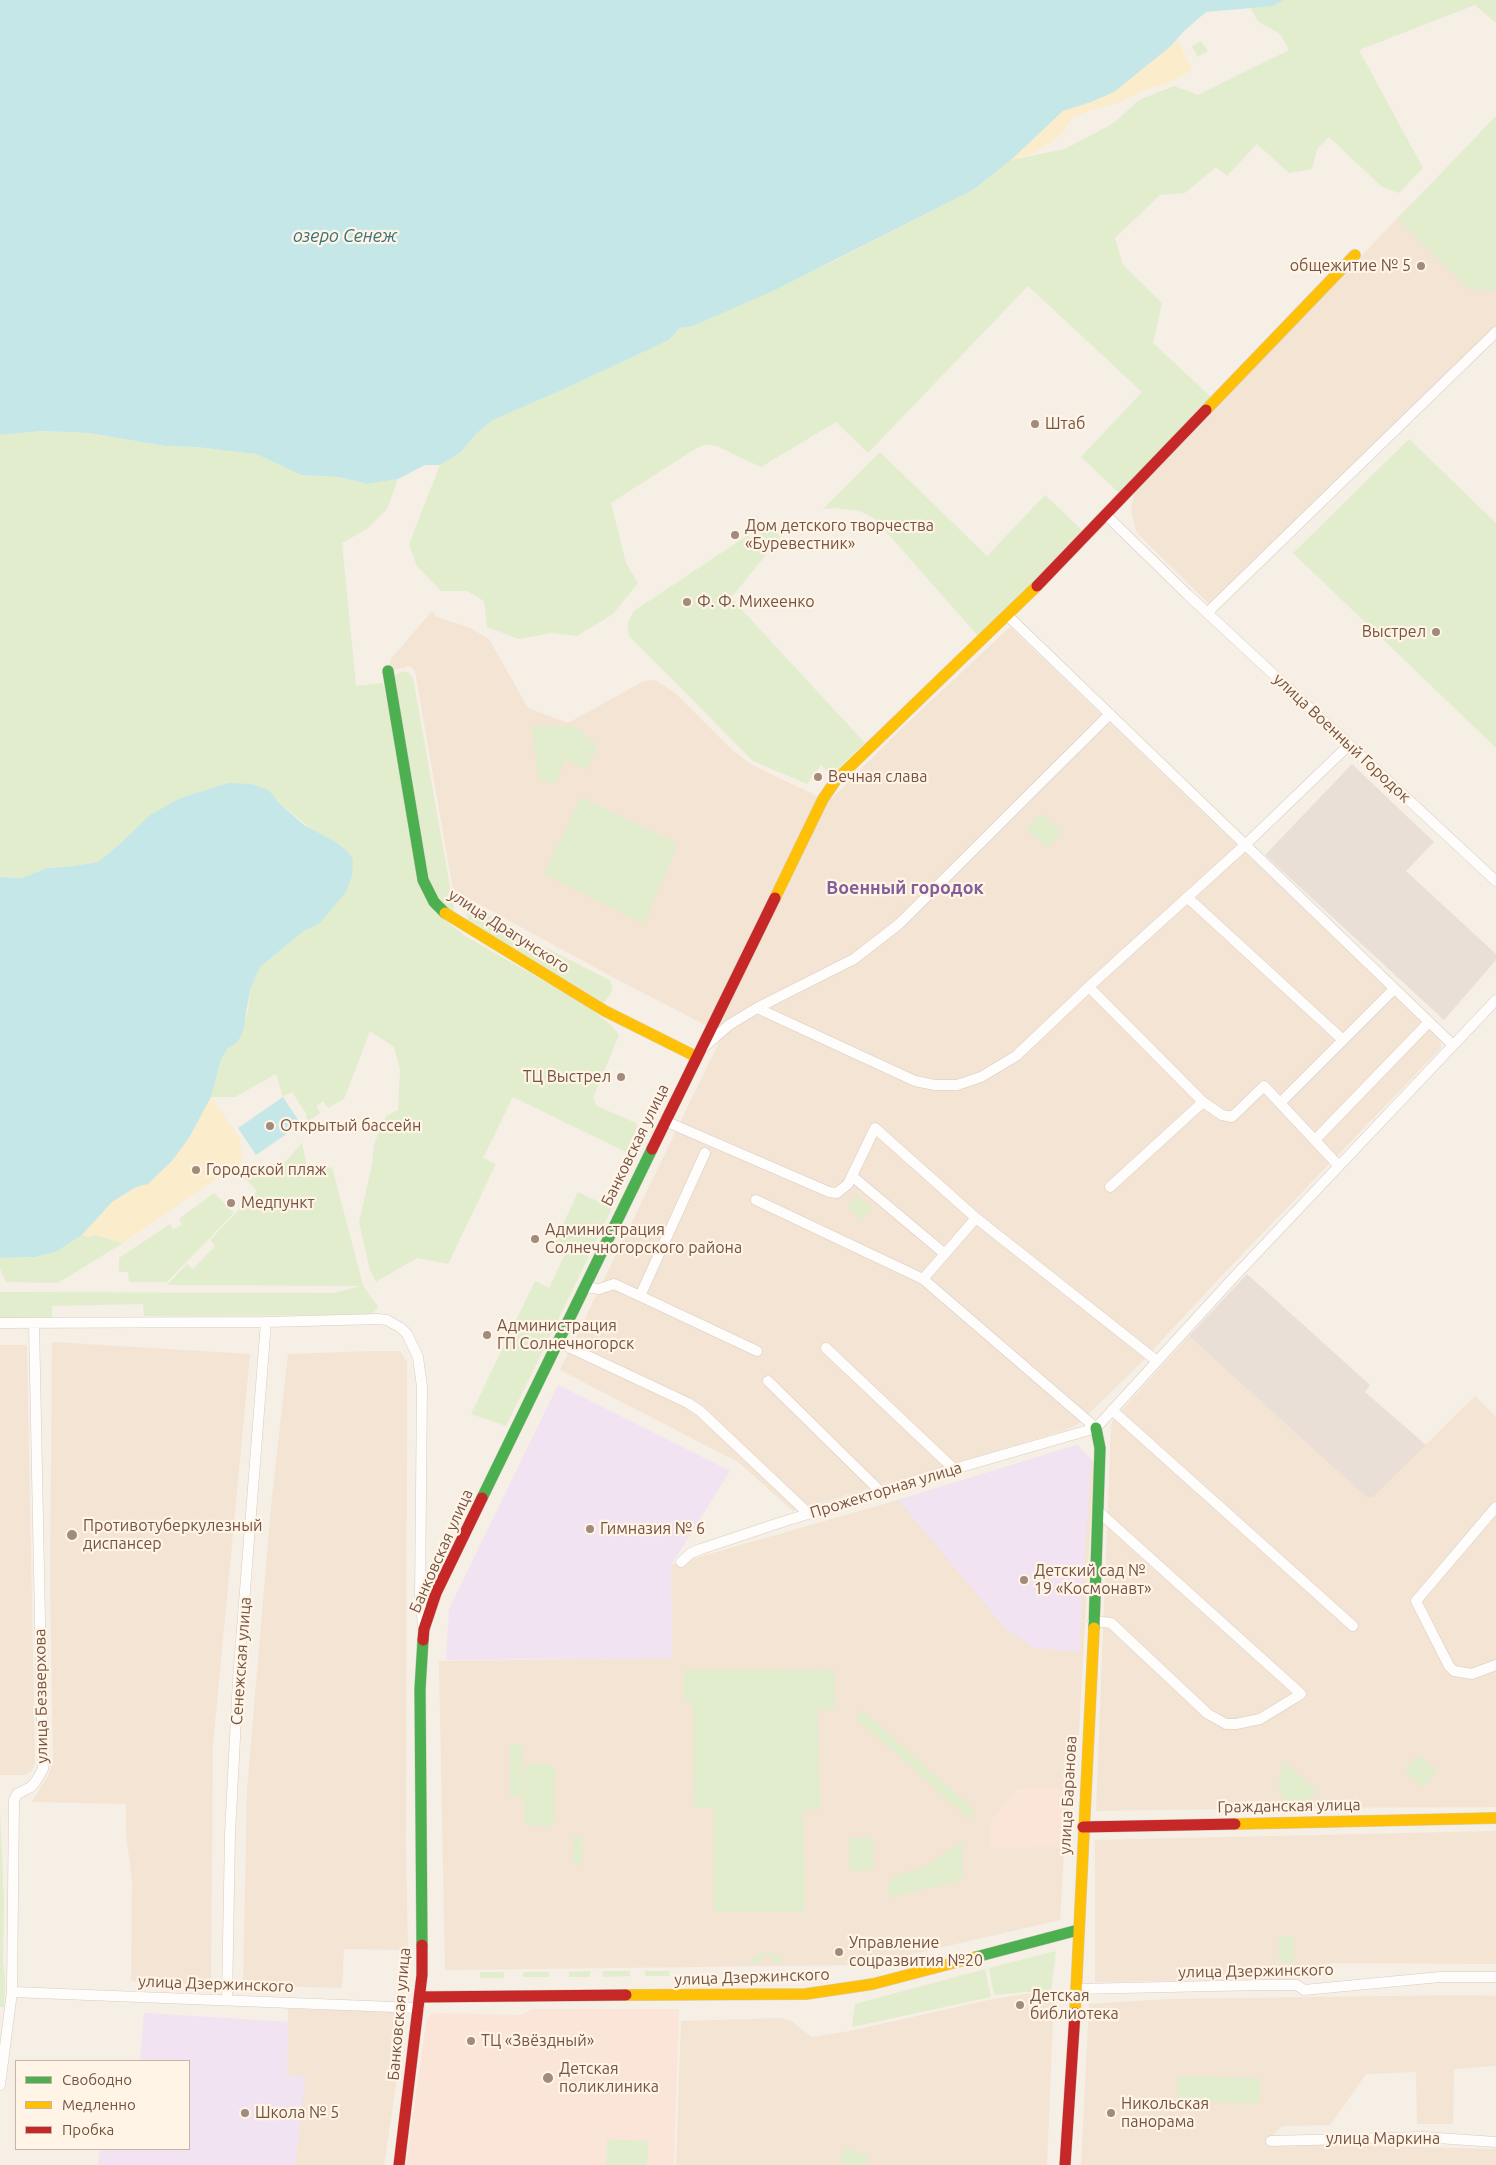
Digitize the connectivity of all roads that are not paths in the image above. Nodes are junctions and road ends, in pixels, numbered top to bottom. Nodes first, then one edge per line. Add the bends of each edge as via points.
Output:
1 (1355, 255) dead end
2 (1496, 332) edge
3 (1106, 515) junction
4 (1206, 613) junction
5 (1008, 616) junction
6 (388, 670) dead end
7 (1110, 714) junction
8 (1349, 745) junction
9 (1246, 845) junction
10 (1496, 881) edge
11 (1187, 897) junction
12 (1089, 987) junction
13 (1394, 989) junction
14 (1496, 1000) edge
15 (757, 1008) junction
16 (1429, 1022) junction
17 (1343, 1040) junction
18 (1452, 1046) junction
19 (698, 1054) junction
20 (1203, 1102) junction
21 (1280, 1103) junction
22 (665, 1121) junction
23 (1315, 1140) junction
24 (705, 1153) dead end
25 (1339, 1166) junction
26 (852, 1176) junction
27 (1110, 1187) dead end
28 (756, 1200) dead end
29 (976, 1218) junction
30 (945, 1254) junction
31 (924, 1279) junction
32 (584, 1287) junction
33 (640, 1296) junction
34 (266, 1322) junction
35 (34, 1323) junction
36 (0, 1324) edge
37 (558, 1342) junction
38 (826, 1348) dead end
39 (757, 1352) dead end
40 (1157, 1360) junction
41 (768, 1381) dead end
42 (1112, 1410) junction
43 (1096, 1428) junction
44 (954, 1469) junction
45 (882, 1492) junction
46 (1496, 1507) edge
47 (1099, 1512) junction
48 (809, 1514) junction
49 (681, 1562) dead end
50 (1093, 1621) junction
51 (1353, 1626) dead end
52 (424, 1629) junction
53 (1496, 1665) edge
54 (1496, 1818) edge
55 (1083, 1827) junction
56 (1078, 1930) junction
57 (1059, 1935) junction
58 (1077, 1951) junction
59 (1496, 1977) edge
60 (1076, 1989) junction
61 (12, 1992) junction
62 (227, 2000) junction
63 (419, 2002) junction
64 (0, 2085) edge
65 (1270, 2141) dead end
66 (1496, 2142) edge
67 (399, 2165) edge
68 (1065, 2165) edge

1 - 3 street, Банковская улица
2 - 4 street
3 - 4 street, улица Военный Городок
3 - 5 street, Банковская улица
4 - 8 street, улица Военный Городок
5 - 7 street
5 - 19 street, Банковская улица via 831,787
6 - 19 street, улица Драгунского via 423,880 430,898 438,907 605,1011
7 - 9 street
7 - 15 street via 899,924 854,959
8 - 9 street
8 - 10 street, улица Военный Городок
9 - 11 street
9 - 13 street
11 - 12 street
11 - 17 street
12 - 15 street via 1016,1056 980,1077 957,1085 915,1081
12 - 20 street
13 - 16 street
13 - 17 street
14 - 18 street
15 - 19 street via 729,1025
16 - 18 street
16 - 23 street
17 - 21 street
18 - 25 street
19 - 22 street, Банковская улица
20 - 21 street via 1222,1115 1232,1117 1264,1086
20 - 27 street
21 - 23 street
22 - 26 street via 829,1192 844,1189
22 - 32 street, Банковская улица
23 - 25 street
24 - 33 street
25 - 40 street
26 - 29 street via 875,1128
26 - 30 street
28 - 31 street
29 - 30 street
29 - 40 street
30 - 31 street
31 - 43 street
32 - 33 street via 599,1289 614,1284
32 - 37 street, Банковская улица
33 - 39 street
34 - 35 street
34 - 52 street via 387,1320 406,1334 414,1348 422,1387 420,1598
34 - 62 street, Сенежская улица via 238,1680 230,1834
35 - 36 street
35 - 61 street, улица Безверхова via 43,1769 31,1787 17,1794 14,1800
37 - 48 street via 694,1407
37 - 52 street, Банковская улица via 436,1594
38 - 44 street
40 - 42 street
41 - 45 street
42 - 43 street
42 - 51 street
43 - 44 street, Прожекторная улица
43 - 47 street, улица Баранова via 1100,1448
44 - 45 street, Прожекторная улица
45 - 48 street, Прожекторная улица
46 - 53 street via 1416,1601 1449,1666 1472,1674
47 - 50 street, улица Баранова
47 - 50 street via 1300,1694 1260,1719 1226,1724 1208,1714 1111,1623
48 - 49 street, Прожекторная улица via 701,1549
50 - 55 street, улица Баранова
52 - 63 street, Банковская улица via 420,1689 422,1975
54 - 55 street, Гражданская улица
55 - 56 street, улица Баранова
56 - 57 street, улица Дзержинского
56 - 58 street, улица Баранова
57 - 58 street via 1067,1936
57 - 63 street, улица Дзержинского via 848,1990 806,1994
58 - 60 street, улица Баранова
59 - 60 street, улица Дзержинского via 1440,1977 1304,1990 1297,1985
60 - 68 street, улица Баранова
61 - 62 street, улица Дзержинского
61 - 64 street, улица Безверхова
62 - 63 street, улица Дзержинского
63 - 67 street, Банковская улица
65 - 66 street, улица Маркина via 1423,2137

